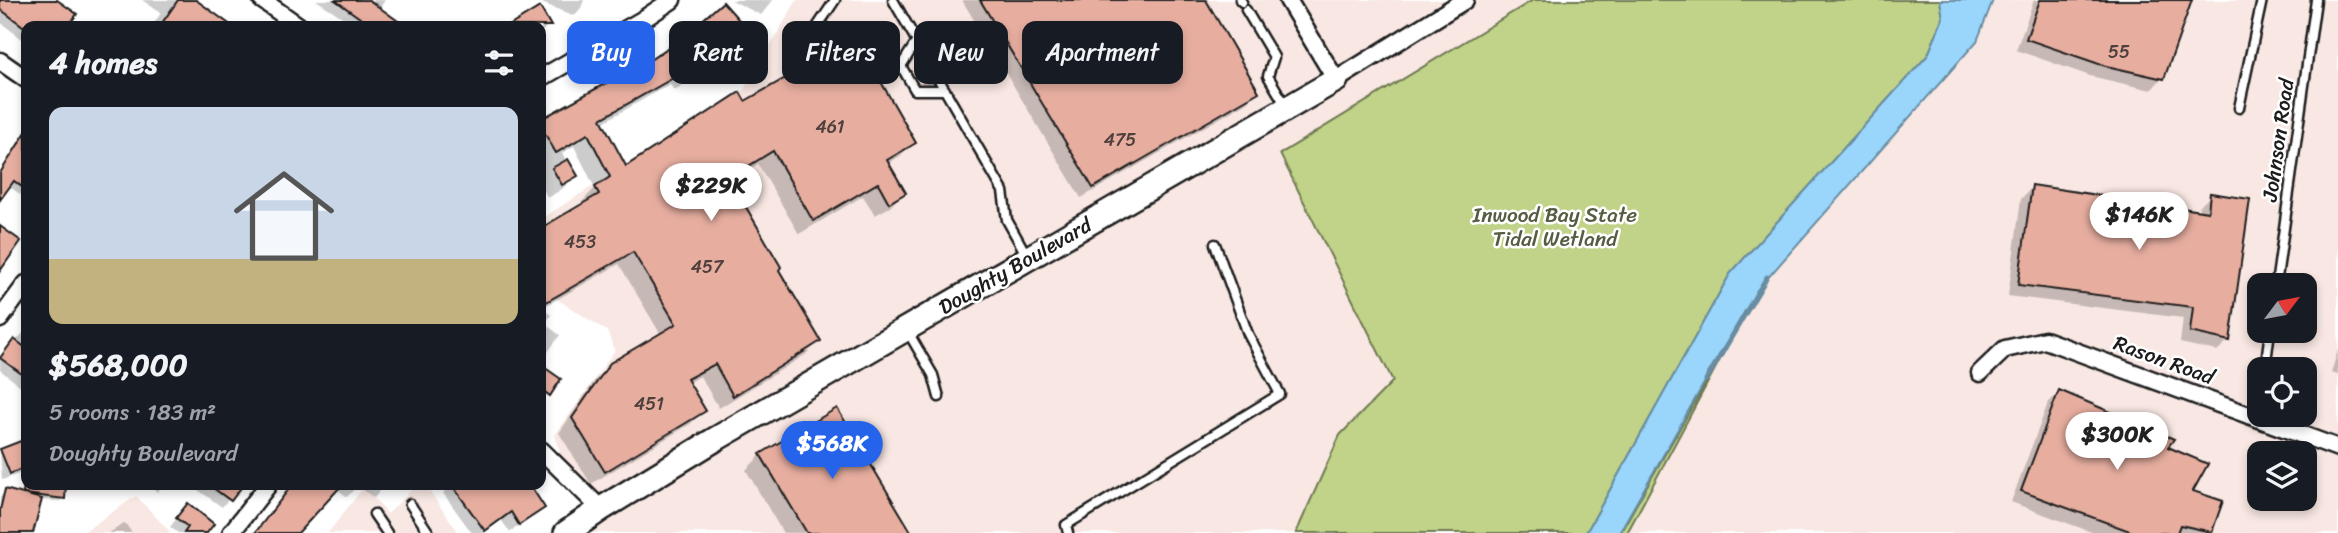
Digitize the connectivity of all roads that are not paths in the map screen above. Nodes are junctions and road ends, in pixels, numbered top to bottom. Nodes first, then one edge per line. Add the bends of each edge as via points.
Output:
1 (262, 0) edge
2 (672, 0) edge
3 (835, 0) edge
4 (893, 0) edge
5 (1288, 0) edge
6 (1465, 0) edge
7 (2262, 0) edge
8 (2316, 0) edge
9 (1243, 4) edge
10 (292, 21) edge
11 (821, 21) edge
12 (914, 36) edge
13 (914, 46) edge
14 (0, 61) edge
15 (546, 75) edge
16 (21, 76) edge
17 (1336, 80) junction
18 (942, 84) edge
19 (945, 90) junction
20 (1287, 108) junction
21 (2239, 108) dead end
22 (1215, 244) dead end
23 (1028, 258) junction
24 (2278, 273) edge
25 (21, 291) edge
26 (0, 319) edge
27 (906, 329) junction
28 (1980, 373) dead end
29 (939, 397) dead end
30 (2247, 408) edge
31 (2292, 427) edge
32 (2338, 448) edge
33 (546, 455) edge
34 (264, 490) edge
35 (410, 504) dead end
36 (601, 509) junction
37 (374, 514) dead end
38 (571, 532) edge
39 (231, 533) edge
40 (387, 533) edge
41 (429, 533) edge
42 (1068, 533) edge

1 - 10 street
2 - 15 street
3 - 11 lane
4 - 12 lane
5 - 17 street
6 - 17 street, Doughty Boulevard
7 - 21 lane
8 - 24 lane, Johnson Road
9 - 20 lane via 1274,57 1268,76
13 - 19 lane via 901,66 915,90
14 - 16 street
17 - 20 main road, Doughty Boulevard
18 - 19 lane
19 - 23 lane via 1003,191 1007,220
20 - 23 main road, Doughty Boulevard
22 - 42 lane via 1248,334 1280,394 1066,525
23 - 27 main road, Doughty Boulevard
25 - 26 street
27 - 29 lane via 933,375
27 - 36 main road, Doughty Boulevard
28 - 30 street, Rason Road via 2005,349 2045,340
31 - 32 street, Rason Road
33 - 36 street
34 - 39 street
35 - 41 lane
36 - 38 main road, Doughty Boulevard
37 - 40 lane

